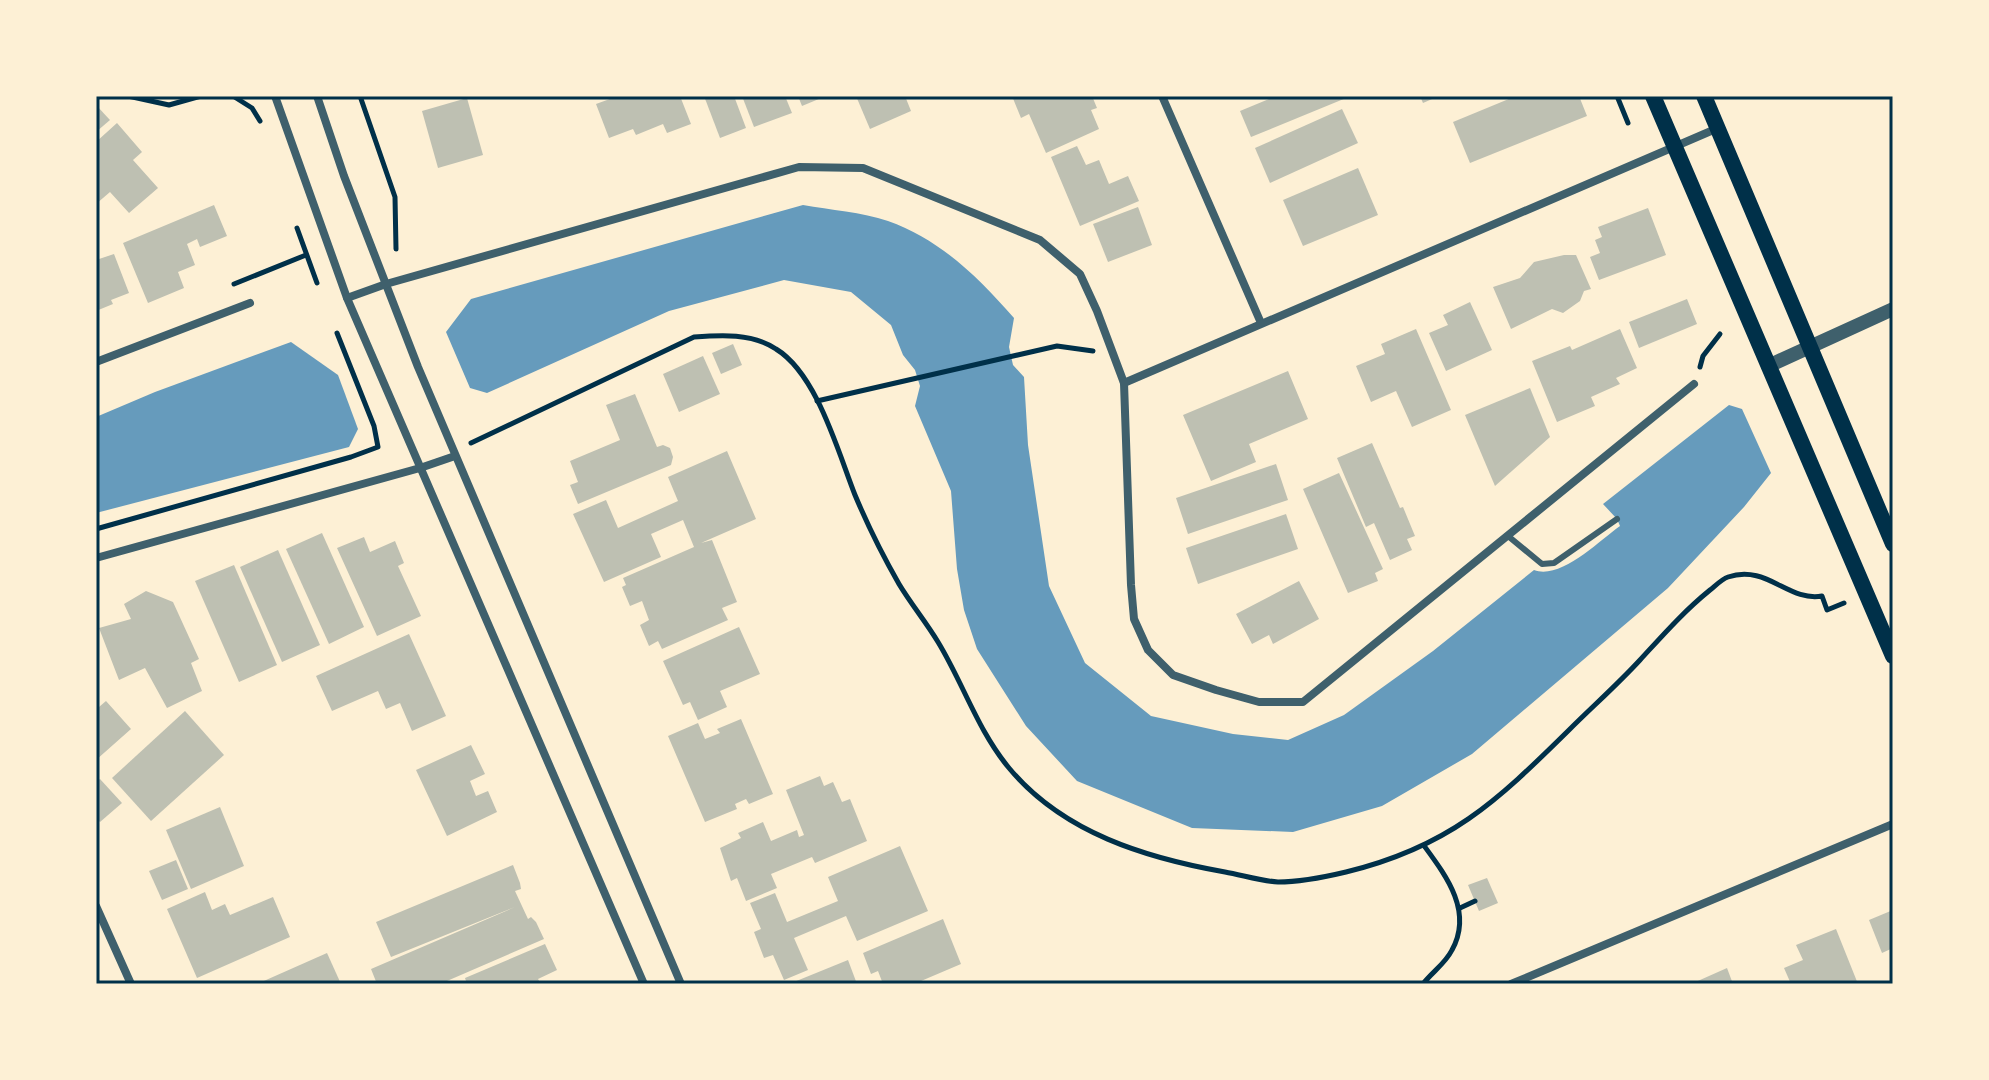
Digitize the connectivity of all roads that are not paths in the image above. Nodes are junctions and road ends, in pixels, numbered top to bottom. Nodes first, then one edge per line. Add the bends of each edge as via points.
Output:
1 (275, 96) edge
2 (317, 96) edge
3 (1162, 96) edge
4 (1653, 96) edge
5 (1704, 96) edge
6 (1718, 128) junction
7 (1675, 147) junction
8 (386, 284) junction
9 (347, 298) junction
10 (250, 303) dead end
11 (1893, 309) edge
12 (1261, 323) junction
13 (1809, 347) junction
14 (96, 362) edge
15 (1768, 366) junction
16 (1124, 383) junction
17 (1694, 384) road end
18 (455, 456) junction
19 (420, 468) junction
20 (1617, 519) dead end
21 (1508, 536) junction
22 (1893, 544) edge
23 (96, 558) edge
24 (1893, 656) edge
25 (1893, 824) edge
26 (96, 906) edge
27 (131, 984) edge
28 (644, 984) edge
29 (681, 984) edge
30 (1511, 984) edge

1 - 9 street
2 - 8 street
3 - 12 street
4 - 7 main road
5 - 6 main road
6 - 7 street
6 - 13 main road
7 - 12 street
7 - 15 main road
8 - 9 street
8 - 16 street via 799,167 863,168 1040,240 1080,274
8 - 18 street
9 - 19 street
10 - 14 street
11 - 13 street
12 - 16 street
13 - 15 street
13 - 22 main road
15 - 24 main road
16 - 21 street via 1134,619 1148,650 1173,675 1259,702 1303,702
17 - 21 street
18 - 19 street
18 - 29 street
19 - 23 street
19 - 28 street
20 - 21 lane via 1554,563 1542,564
25 - 30 street
26 - 27 street

